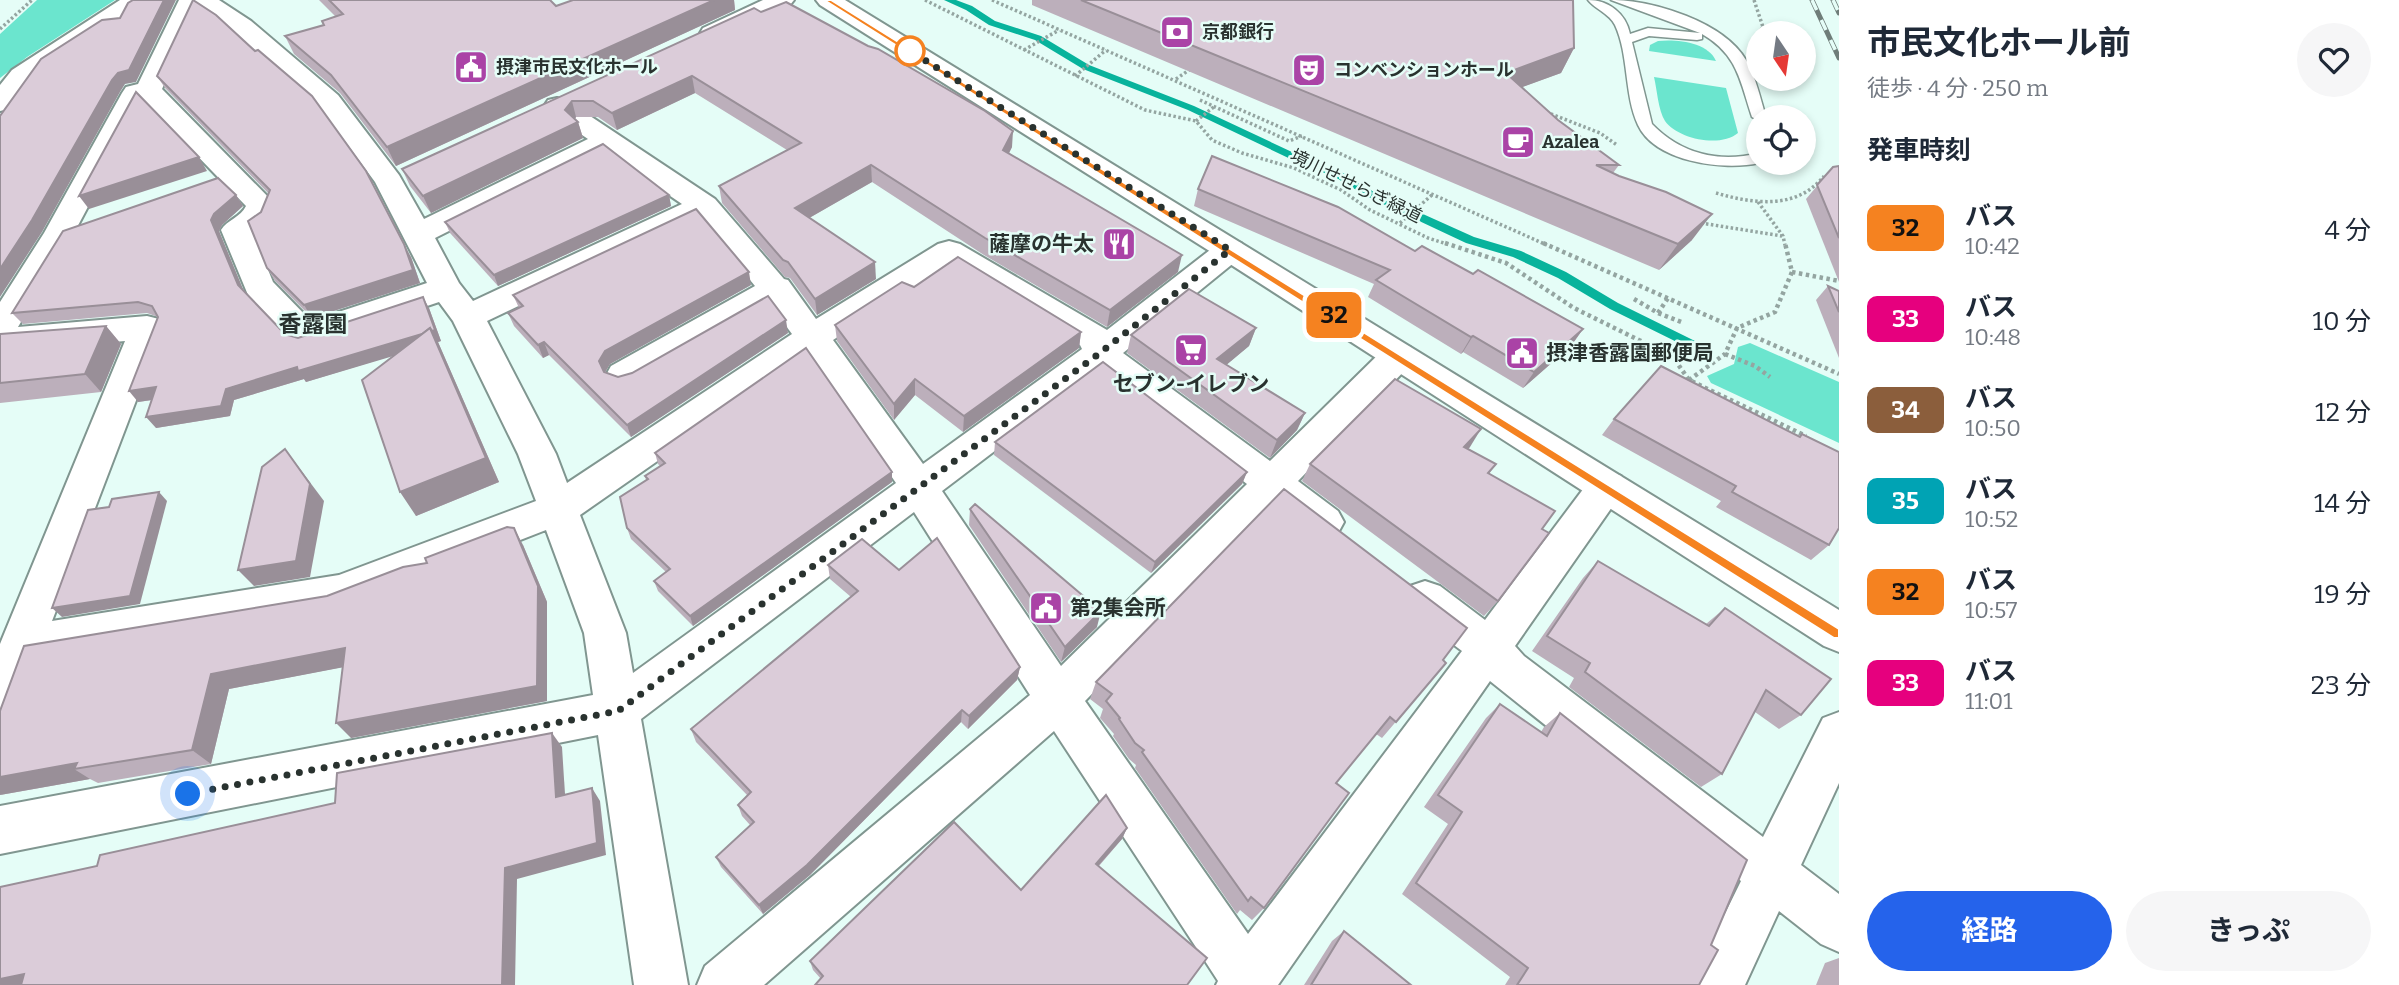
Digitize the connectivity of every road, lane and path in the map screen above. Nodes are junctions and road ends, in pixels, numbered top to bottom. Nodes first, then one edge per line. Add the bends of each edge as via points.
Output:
1 (32, 0) edge
2 (136, 0) edge
3 (191, 0) edge
4 (202, 0) edge
5 (782, 0) edge
6 (828, 0) edge
7 (925, 0) edge
8 (992, 0) edge
9 (1594, 0) edge
10 (1617, 0) edge
11 (1754, 0) edge
12 (1761, 21) edge
13 (0, 29) edge
14 (1059, 30) junction
15 (1625, 40) junction
16 (695, 41) edge
17 (1726, 44) junction
18 (1106, 50) junction
19 (1024, 51) junction
20 (1197, 65) edge
21 (1075, 76) junction
22 (1175, 79) junction
23 (148, 90) junction
24 (1209, 94) junction
25 (0, 103) edge
26 (557, 105) edge
27 (1755, 105) edge
28 (1215, 106) junction
29 (1538, 109) edge
30 (1196, 121) junction
31 (1600, 133) dead end
32 (1303, 136) junction
33 (607, 140) junction
34 (1746, 160) edge
35 (1433, 194) junction
36 (1758, 201) dead end
37 (704, 205) junction
38 (99, 219) edge
39 (1691, 222) edge
40 (1399, 224) junction
41 (60, 233) junction
42 (417, 235) junction
43 (1783, 236) junction
44 (1230, 250) junction
45 (1792, 272) junction
46 (1839, 281) edge
47 (777, 288) junction
48 (1668, 298) junction
49 (1633, 299) dead end
50 (457, 302) junction
51 (1658, 313) junction
52 (1684, 323) dead end
53 (1737, 328) junction
54 (0, 329) edge
55 (814, 336) junction
56 (0, 340) edge
57 (1100, 353) junction
58 (1725, 354) junction
59 (1398, 356) junction
60 (1839, 374) edge
61 (623, 375) edge
62 (1770, 377) dead end
63 (1689, 380) junction
64 (1814, 440) edge
65 (1273, 482) junction
66 (918, 487) junction
67 (1607, 487) junction
68 (558, 509) junction
69 (1839, 633) edge
70 (21, 645) junction
71 (1489, 647) junction
72 (0, 698) edge
73 (1058, 699) junction
74 (618, 711) junction
75 (1839, 733) edge
76 (0, 830) edge
77 (1771, 873) junction
78 (1839, 926) edge
79 (1247, 983) edge
80 (661, 985) edge
81 (724, 985) edge
82 (1717, 985) edge

1 - 13 path
2 - 25 street via 21,75
3 - 23 street
4 - 42 street via 242,26 329,101 399,177
5 - 16 street
6 - 44 street
7 - 19 path
8 - 14 path
9 - 15 lane via 1616,16
10 - 17 lane via 1704,28
11 - 12 path
14 - 18 path
14 - 19 path
15 - 17 lane via 1648,32 1675,32
15 - 34 lane via 1645,125 1652,133 1674,148 1706,159
17 - 27 lane via 1739,59
18 - 21 path
18 - 22 path
19 - 21 path
20 - 22 path
21 - 30 path via 1145,110
22 - 24 path
23 - 41 street via 135,93
23 - 50 street via 218,179 261,205 256,217 236,230 259,287 305,335
24 - 28 path via 1200,100
24 - 32 path
26 - 33 street
28 - 30 path
28 - 32 path via 1289,141
29 - 31 path
30 - 40 path, 境川せせらぎ緑道 via 1212,140 1294,168
32 - 35 path
33 - 37 street
33 - 42 street
35 - 40 path
35 - 48 path
36 - 43 path
37 - 47 street
37 - 50 street
38 - 41 street
39 - 43 path
40 - 63 path, 境川せせらぎ緑道 via 1506,263 1586,314 1661,351 1675,360
41 - 54 street
42 - 50 street
43 - 45 path
44 - 57 street
44 - 59 street
45 - 46 path
45 - 53 path via 1775,312
47 - 55 street
47 - 61 street
48 - 51 path
48 - 53 path
49 - 51 path
50 - 68 street via 537,454
51 - 52 path
53 - 58 path
53 - 60 path
55 - 57 street via 949,251 1095,338
55 - 66 street
55 - 68 street
56 - 70 street via 146,327
57 - 65 street
57 - 66 street
58 - 62 path
58 - 63 path
59 - 65 street
59 - 67 street
63 - 64 path
65 - 71 street
65 - 73 street
66 - 73 street
66 - 74 street
67 - 69 street
67 - 71 street
68 - 70 street via 341,592
68 - 74 street via 604,633
70 - 72 street
71 - 77 street via 1508,670
71 - 79 street
73 - 79 street
73 - 81 street
74 - 76 street
74 - 80 street
75 - 77 street
77 - 78 street
77 - 82 street

